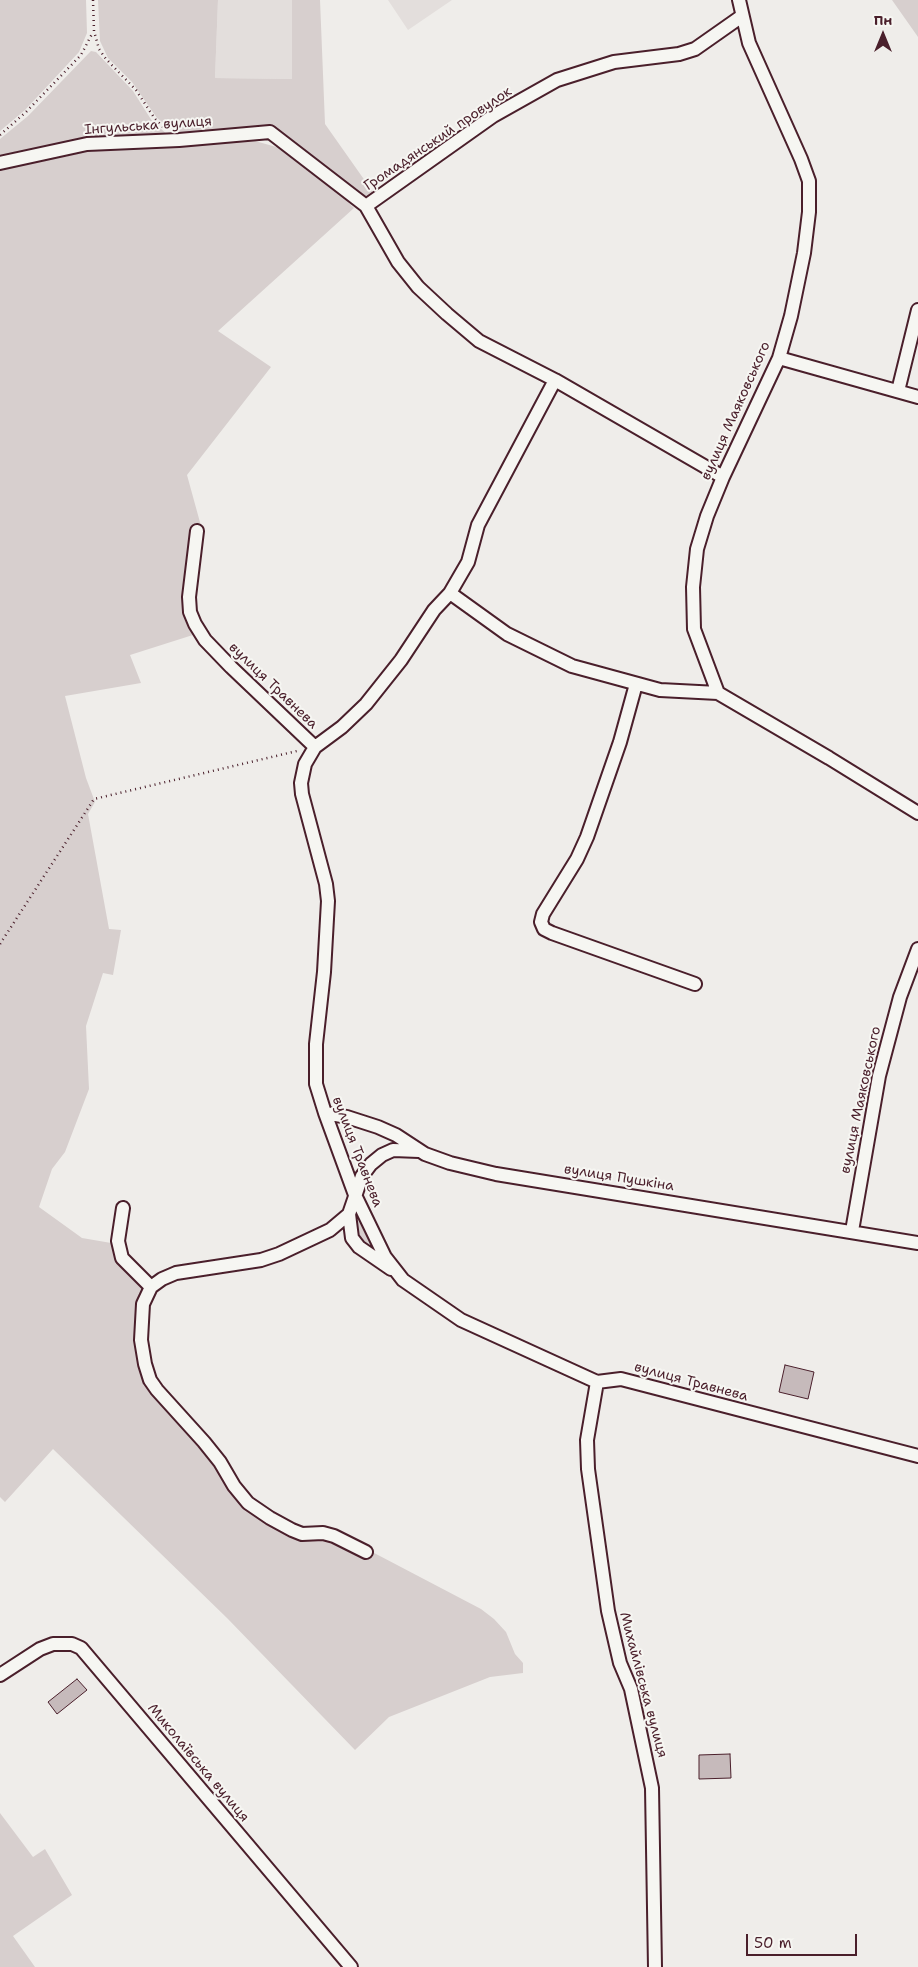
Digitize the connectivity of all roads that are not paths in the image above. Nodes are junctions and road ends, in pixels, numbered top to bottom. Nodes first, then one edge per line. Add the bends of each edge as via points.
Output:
1 (739, 0) edge
2 (742, 16) junction
3 (0, 163) edge
4 (366, 206) junction
5 (918, 310) edge
6 (779, 358) junction
7 (555, 380) junction
8 (898, 391) junction
9 (918, 397) edge
10 (722, 477) junction
11 (197, 531) dead end
12 (450, 592) junction
13 (636, 684) junction
14 (718, 693) junction
15 (315, 747) junction
16 (918, 813) edge
17 (918, 949) edge
18 (695, 984) dead end
19 (325, 1113) junction
20 (419, 1151) junction
21 (355, 1195) junction
22 (123, 1208) dead end
23 (349, 1214) junction
24 (852, 1231) junction
25 (918, 1243) edge
26 (396, 1271) junction
27 (151, 1287) junction
28 (597, 1382) junction
29 (918, 1456) edge
30 (366, 1552) dead end
31 (0, 1675) edge
32 (351, 1967) edge
33 (655, 1967) edge

1 - 2 street, вулиця Маяковського
2 - 4 street, Громадянський провулок via 695,49 614,62 557,80 493,116
2 - 6 street, вулиця Маяковського via 749,43 809,181 804,253
3 - 4 street, Інгульська вулиця via 87,144 270,132
4 - 7 street, Громадянський провулок via 398,262 418,287 447,314 479,341
5 - 8 street
6 - 8 street
6 - 10 street, вулиця Маяковського
7 - 10 street, Громадянський провулок
7 - 12 street via 478,525 468,562
8 - 9 street
10 - 14 street, вулиця Маяковського via 697,549 692,614 696,636
11 - 15 street, вулиця Травнева via 189,597 194,624 231,667
12 - 13 street via 507,634 538,650 572,666
12 - 15 street via 366,704
13 - 14 street via 660,690
13 - 18 street via 587,837 541,922 544,929 552,933
14 - 16 street
15 - 19 street, вулиця Травнева via 304,764 301,783 328,901 316,1044 316,1084
17 - 24 street, вулиця Маяковського via 900,997 879,1076
19 - 20 street, вулиця Пушкіна via 378,1127
19 - 21 street, вулиця Травнева
20 - 21 street via 394,1150 382,1155 362,1176
20 - 24 street, вулиця Пушкіна via 496,1174
21 - 23 street
21 - 26 street, вулиця Травнева via 385,1257
22 - 27 street via 118,1241 122,1258
23 - 26 street via 352,1238 359,1247
23 - 27 street via 330,1230 279,1254 176,1273
24 - 25 street, вулиця Пушкіна
26 - 28 street, вулиця Травнева via 403,1280 460,1320
27 - 30 street via 144,1304 141,1340 150,1380 220,1462 234,1486 248,1503 292,1530 302,1534 334,1536
28 - 29 street, вулиця Травнева via 621,1379
28 - 33 street, Михайлівська вулиця via 587,1440 588,1469 608,1611 620,1663 631,1690 652,1788
31 - 32 street, Миколаївська вулиця via 53,1644 72,1644 81,1648

